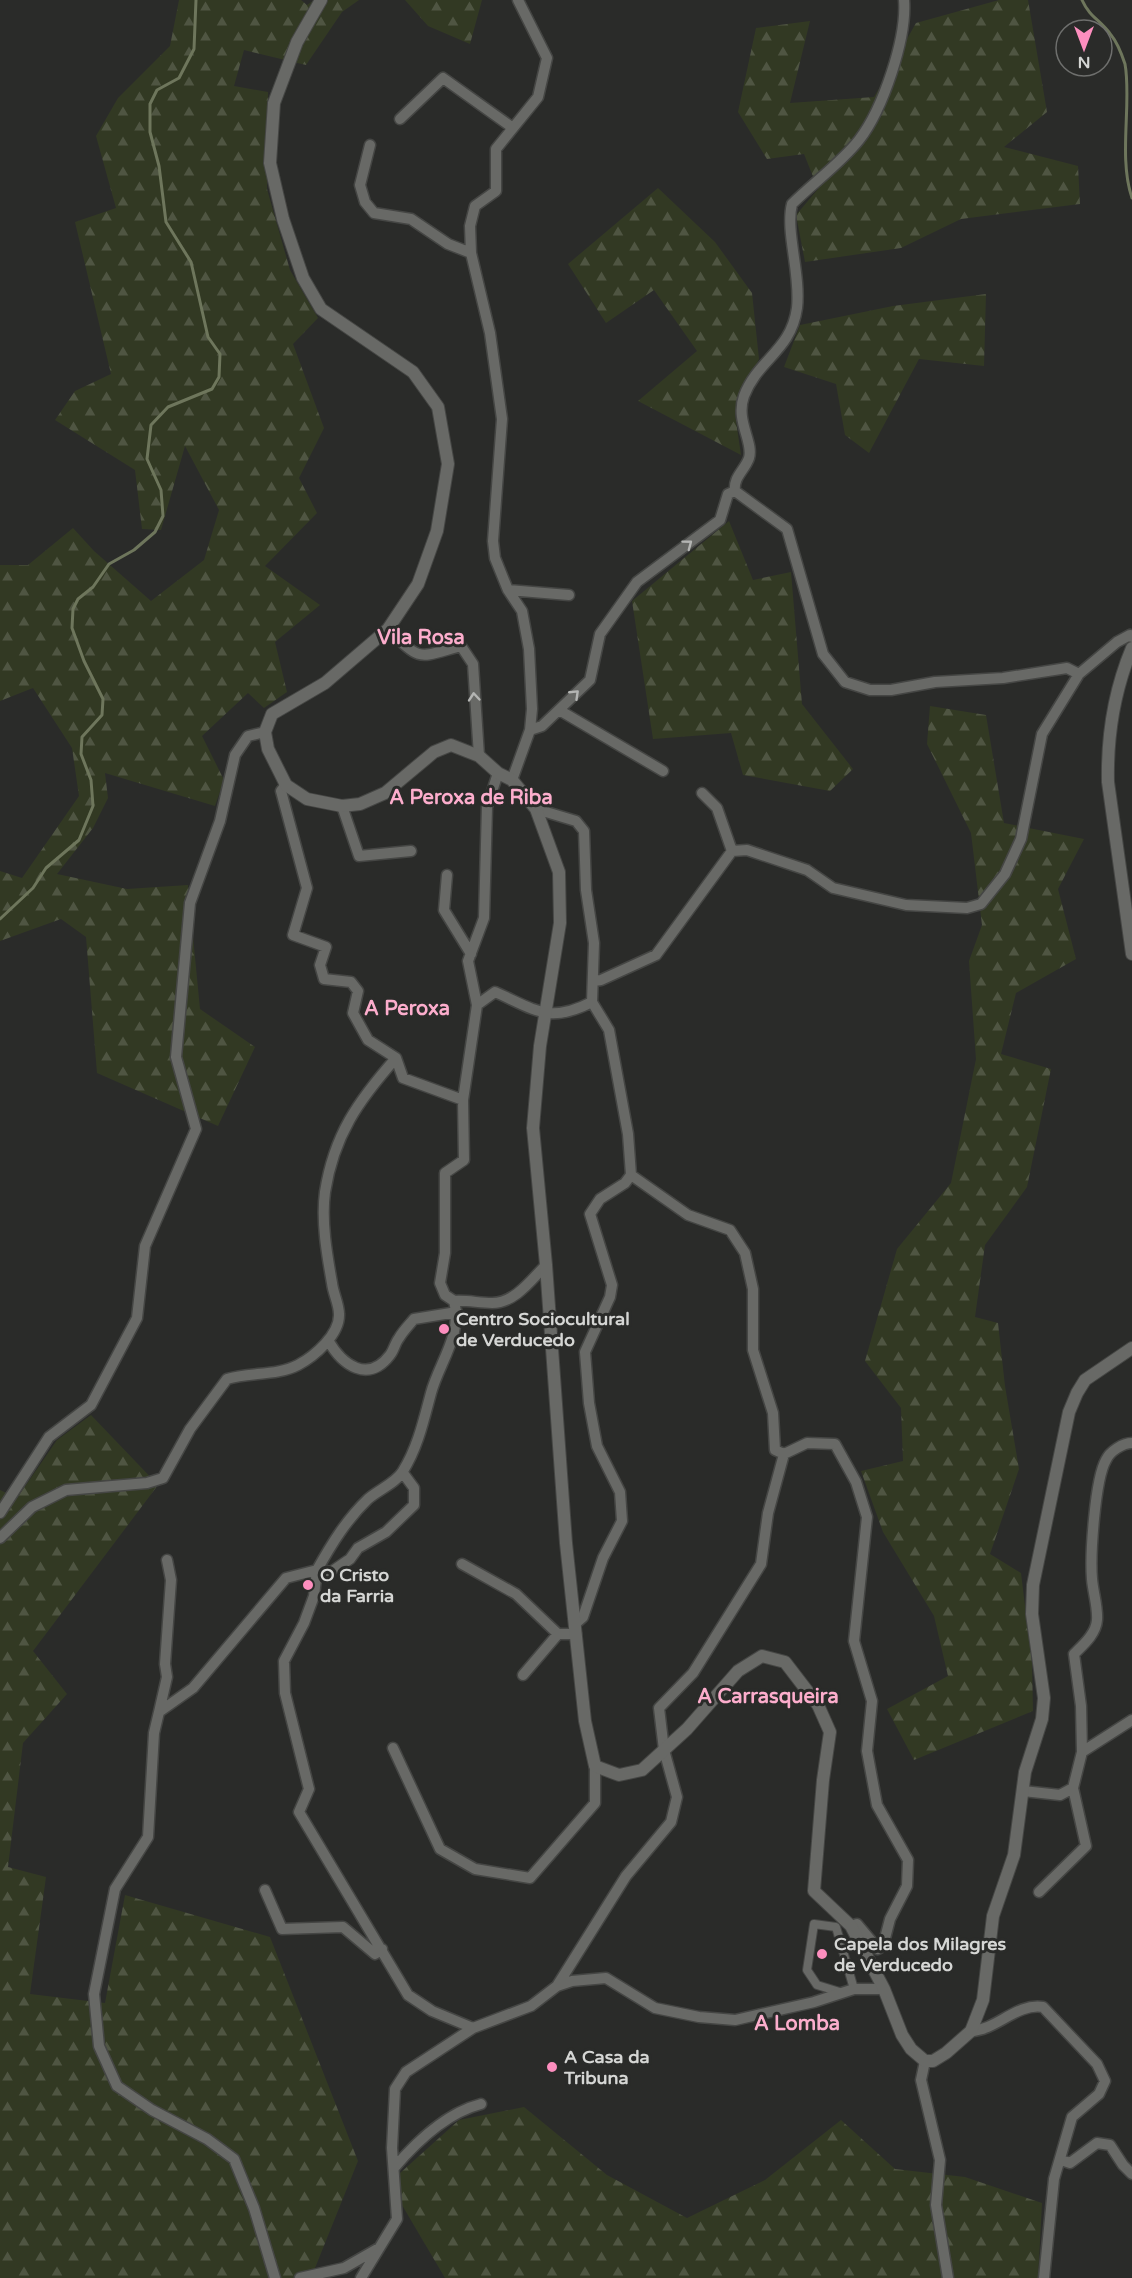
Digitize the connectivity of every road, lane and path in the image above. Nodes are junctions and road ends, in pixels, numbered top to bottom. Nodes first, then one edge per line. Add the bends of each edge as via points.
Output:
1 (321, 0) edge
2 (518, 0) edge
3 (904, 0) edge
4 (400, 119) dead end
5 (513, 128) junction
6 (370, 145) dead end
7 (471, 253) junction
8 (735, 491) junction
9 (508, 590) junction
10 (569, 595) dead end
11 (388, 629) junction
12 (1132, 637) edge
13 (1131, 657) edge
14 (1079, 674) junction
15 (559, 710) junction
16 (530, 730) junction
17 (266, 732) junction
18 (479, 756) junction
19 (663, 771) dead end
20 (498, 773) junction
21 (512, 780) junction
22 (286, 785) junction
23 (702, 793) dead end
24 (342, 806) junction
25 (536, 809) junction
26 (411, 851) dead end
27 (732, 851) junction
28 (447, 875) dead end
29 (471, 954) junction
30 (1132, 954) edge
31 (594, 981) junction
32 (592, 1002) junction
33 (477, 1005) junction
34 (545, 1014) junction
35 (396, 1058) junction
36 (463, 1100) junction
37 (631, 1175) junction
38 (546, 1265) junction
39 (455, 1306) junction
40 (328, 1340) junction
41 (1132, 1348) edge
42 (1132, 1443) edge
43 (784, 1454) junction
44 (402, 1473) junction
45 (0, 1513) edge
46 (0, 1538) edge
47 (167, 1560) dead end
48 (462, 1564) dead end
49 (317, 1570) junction
50 (575, 1629) junction
51 (558, 1634) junction
52 (523, 1675) dead end
53 (159, 1712) junction
54 (1132, 1720) edge
55 (393, 1748) dead end
56 (664, 1750) junction
57 (1082, 1752) junction
58 (595, 1766) junction
59 (1073, 1788) junction
60 (1023, 1791) junction
61 (265, 1890) dead end
62 (1039, 1892) dead end
63 (851, 1926) junction
64 (382, 1949) junction
65 (557, 1986) junction
66 (884, 1989) junction
67 (848, 1991) junction
68 (473, 2028) junction
69 (971, 2031) junction
70 (925, 2061) junction
71 (481, 2104) dead end
72 (1061, 2160) junction
73 (394, 2168) junction
74 (1132, 2174) edge
75 (379, 2248) junction
76 (275, 2278) edge
77 (300, 2278) edge
78 (361, 2278) edge
79 (948, 2278) edge
80 (1044, 2278) edge

1 - 11 street via 297,42 274,103 270,163 283,219 303,278 321,309 413,372 438,407 447,464 437,531 418,584
2 - 5 street via 547,58 538,97
3 - 8 street via 906,18 883,96 859,140 792,204 789,215 798,272 797,309 787,342 758,371 744,397 741,421 749,457 736,478
4 - 5 street via 443,78
5 - 7 street via 496,149 496,192 475,206 470,226
6 - 7 street via 360,185 365,202 374,213 411,219 448,244
7 - 9 street via 490,333 502,418 493,541 495,558
8 - 14 street via 787,529 823,654 845,682 870,690 891,690 1067,668
15 -> 8 street via 590,680 600,634 637,582 720,520 728,494
9 - 10 street
9 - 16 street via 522,612 529,649
11 - 17 street via 325,683 272,714
18 -> 11 street via 473,664 461,646 423,656 412,652
12 - 14 street via 1117,642
13 - 30 street via 1109,728 1108,782
14 - 27 street via 1042,734 1021,839 1005,874 981,904 967,908 906,905 833,888 807,870 747,850
15 - 16 street via 542,726
15 - 19 street
16 - 21 street
17 - 22 street via 268,749
17 - 45 street via 248,736 235,755 220,820 190,903 176,1057 196,1129 145,1246 137,1318 91,1405 49,1437
18 - 20 street
18 - 24 street via 451,745 434,752 385,794
20 - 21 street
20 - 29 street via 487,807 484,918
21 - 25 street
22 - 24 street via 307,799
22 - 35 street via 281,791 307,888 293,934 326,947 320,965 324,979 351,982 358,991 352,1013 368,1040
23 - 27 street via 717,808
24 - 26 street via 358,856
25 - 31 street via 576,820 584,831
25 - 34 street via 559,872 560,923
27 - 31 street via 656,955
28 - 29 street via 444,910
29 - 33 street via 468,961
31 - 32 street
32 - 34 street via 571,1012
32 - 37 street via 609,1030 628,1134
33 - 34 street via 495,992
33 - 36 street
34 - 38 street via 533,1128
35 - 36 street via 403,1078
35 - 40 street via 355,1107 331,1164 325,1196 326,1234 340,1315
36 - 39 street via 464,1160 445,1173 445,1254 440,1283
37 - 43 street via 688,1215 730,1230 745,1253 753,1289 753,1350 773,1413 775,1450
37 - 50 street via 626,1183 600,1199 590,1214 612,1285 585,1352 589,1403 597,1446 620,1492 622,1521
38 - 39 street via 512,1299 493,1303 468,1299
38 - 50 street
39 - 40 street via 414,1319 379,1366 364,1370 348,1366
39 - 44 street via 452,1340 431,1393 425,1423
40 - 46 street via 298,1365 273,1373 227,1379 190,1429 163,1478 147,1484 66,1490 32,1507
41 - 60 street via 1084,1380 1069,1412 1033,1585 1032,1614 1044,1698
42 - 57 street via 1113,1451 1105,1460 1097,1496 1092,1576 1097,1621 1088,1640 1074,1654 1082,1706
43 - 56 street via 768,1513 761,1564 693,1673 659,1708
43 - 63 street via 807,1443 835,1444 856,1482 867,1517 854,1641 872,1701 867,1751 877,1805 908,1860 907,1886 890,1919 883,1946 878,1949 857,1924
44 - 49 street via 361,1507 339,1532
44 - 49 street via 414,1488 414,1506 331,1572
47 - 53 street via 171,1580 167,1677
48 - 51 street via 516,1594
49 - 53 street via 286,1578 193,1688
49 - 64 street via 314,1596 284,1660 285,1693 309,1789 299,1812
50 - 51 street
50 - 58 street via 585,1721
51 - 52 street
53 - 76 street via 154,1733 148,1837 115,1889 94,1994 99,2046 117,2086 234,2159
54 - 57 street
55 - 58 street via 440,1849 475,1869 531,1878 595,1803
56 - 58 street via 642,1770 619,1775
56 - 63 street via 738,1671 762,1656 785,1662 818,1705 830,1732 814,1891
56 - 65 street via 677,1797 671,1822 626,1876
57 - 59 street
59 - 60 street via 1060,1795
59 - 62 street via 1086,1846
60 - 69 street via 1014,1855 993,1916 983,2000
61 - 64 street via 282,1929 343,1927 375,1954
63 - 66 street
64 - 68 street via 408,1995 432,2011
65 - 67 street via 606,1978 655,2008 735,2020
65 - 68 street via 531,2006
66 - 67 street
66 - 70 street via 902,2035
67 - 67 street via 836,1927 814,1924 807,1970 817,1985
68 - 73 street via 406,2072 395,2090
69 - 70 street via 946,2053
69 - 72 street via 1031,2005 1043,2007 1097,2064 1106,2080 1099,2094 1072,2116
70 - 79 street via 921,2080 940,2160 936,2205
71 - 73 street via 462,2109 413,2146
72 - 74 street via 1070,2163 1097,2143 1110,2145
72 - 80 street via 1054,2179
73 - 75 street via 397,2218
75 - 77 street via 344,2268
75 - 78 street

